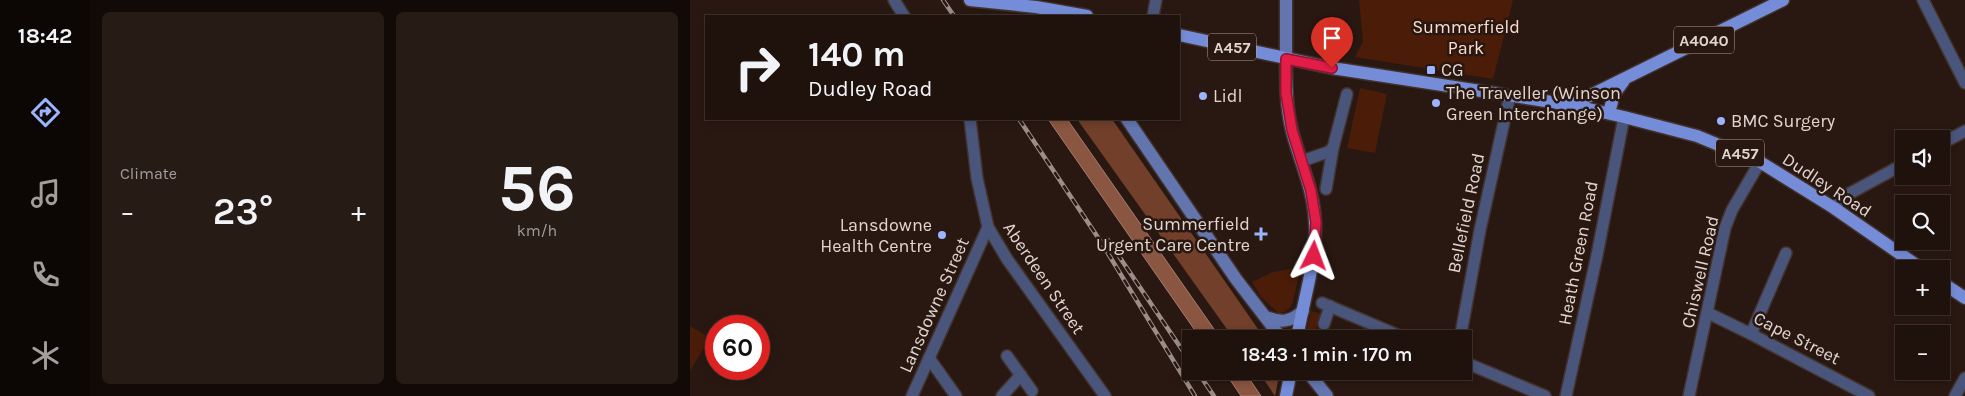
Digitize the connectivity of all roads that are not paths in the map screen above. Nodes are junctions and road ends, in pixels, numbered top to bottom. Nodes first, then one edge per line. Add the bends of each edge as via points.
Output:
1 (894, 0) edge
2 (970, 0) edge
3 (1156, 0) edge
4 (1286, 0) edge
5 (1783, 0) edge
6 (1923, 0) edge
7 (1058, 13) edge
8 (903, 15) edge
9 (1077, 15) edge
10 (1152, 15) edge
11 (1180, 36) edge
12 (1286, 59) junction
13 (1626, 79) junction
14 (1965, 83) edge
15 (1347, 94) dead end
16 (1510, 95) junction
17 (1571, 106) junction
18 (1609, 113) junction
19 (1624, 116) junction
20 (970, 120) edge
21 (1128, 120) edge
22 (1965, 131) edge
23 (1950, 139) edge
24 (1333, 148) junction
25 (1302, 161) junction
26 (1760, 162) junction
27 (1895, 169) edge
28 (1326, 189) dead end
29 (1834, 208) junction
30 (988, 228) junction
31 (1786, 253) dead end
32 (1909, 260) edge
33 (1950, 288) edge
34 (1965, 298) edge
35 (1303, 311) junction
36 (1708, 313) junction
37 (1266, 317) junction
38 (1324, 324) dead end
39 (1275, 330) edge
40 (1299, 330) edge
41 (1386, 330) edge
42 (1462, 330) edge
43 (1751, 334) junction
44 (1007, 356) dead end
45 (929, 358) junction
46 (1472, 365) edge
47 (1021, 374) junction
48 (1965, 378) edge
49 (1289, 380) edge
50 (1314, 380) edge
51 (1032, 391) dead end
52 (1100, 394) edge
53 (1286, 394) edge
54 (912, 396) edge
55 (956, 396) edge
56 (1002, 396) edge
57 (1327, 396) edge
58 (1545, 396) edge
59 (1566, 396) edge
60 (1690, 396) edge
61 (1869, 396) edge
62 (1955, 396) edge

1 - 8 street
2 - 7 main road via 1015,4
3 - 10 street
4 - 12 main road
5 - 13 main road, A4040
6 - 14 street
7 - 9 main road
11 - 12 main road, Dudley Road / A457
12 - 16 main road, Dudley Road / A457
12 - 25 main road via 1290,121
13 - 17 main road, A4040
13 - 18 main road via 1614,94
15 - 24 street
16 - 17 main road, Dudley Road / A457
16 - 42 street, Bellefield Road
17 - 18 main road, Dudley Road / A457
18 - 19 main road, Dudley Road / A457
19 - 26 main road, Dudley Road / A457 via 1697,136
19 - 59 street, Heath Green Road
20 - 30 street, Aberdeen Street
21 - 37 main road via 1231,272
22 - 23 street
24 - 25 street
24 - 28 street
25 - 35 main road via 1316,222 1315,253
26 - 29 main road, Dudley Road / A457
26 - 36 street, Chiswell Road via 1728,219
27 - 29 street via 1843,197
29 - 32 main road, Dudley Road / A457
30 - 45 street, Lansdowne Street
30 - 52 street, Aberdeen Street
31 - 43 street
33 - 34 main road
35 - 37 main road via 1286,321 1277,322
35 - 40 main road
36 - 43 street, Cape Street
36 - 60 street, Chiswell Road
37 - 39 main road
38 - 41 street via 1326,305
43 - 61 street, Cape Street
44 - 47 street
45 - 54 street, Lansdowne Street
45 - 55 street
46 - 58 street
47 - 51 street
47 - 56 street
48 - 62 street
49 - 53 main road
50 - 57 main road

